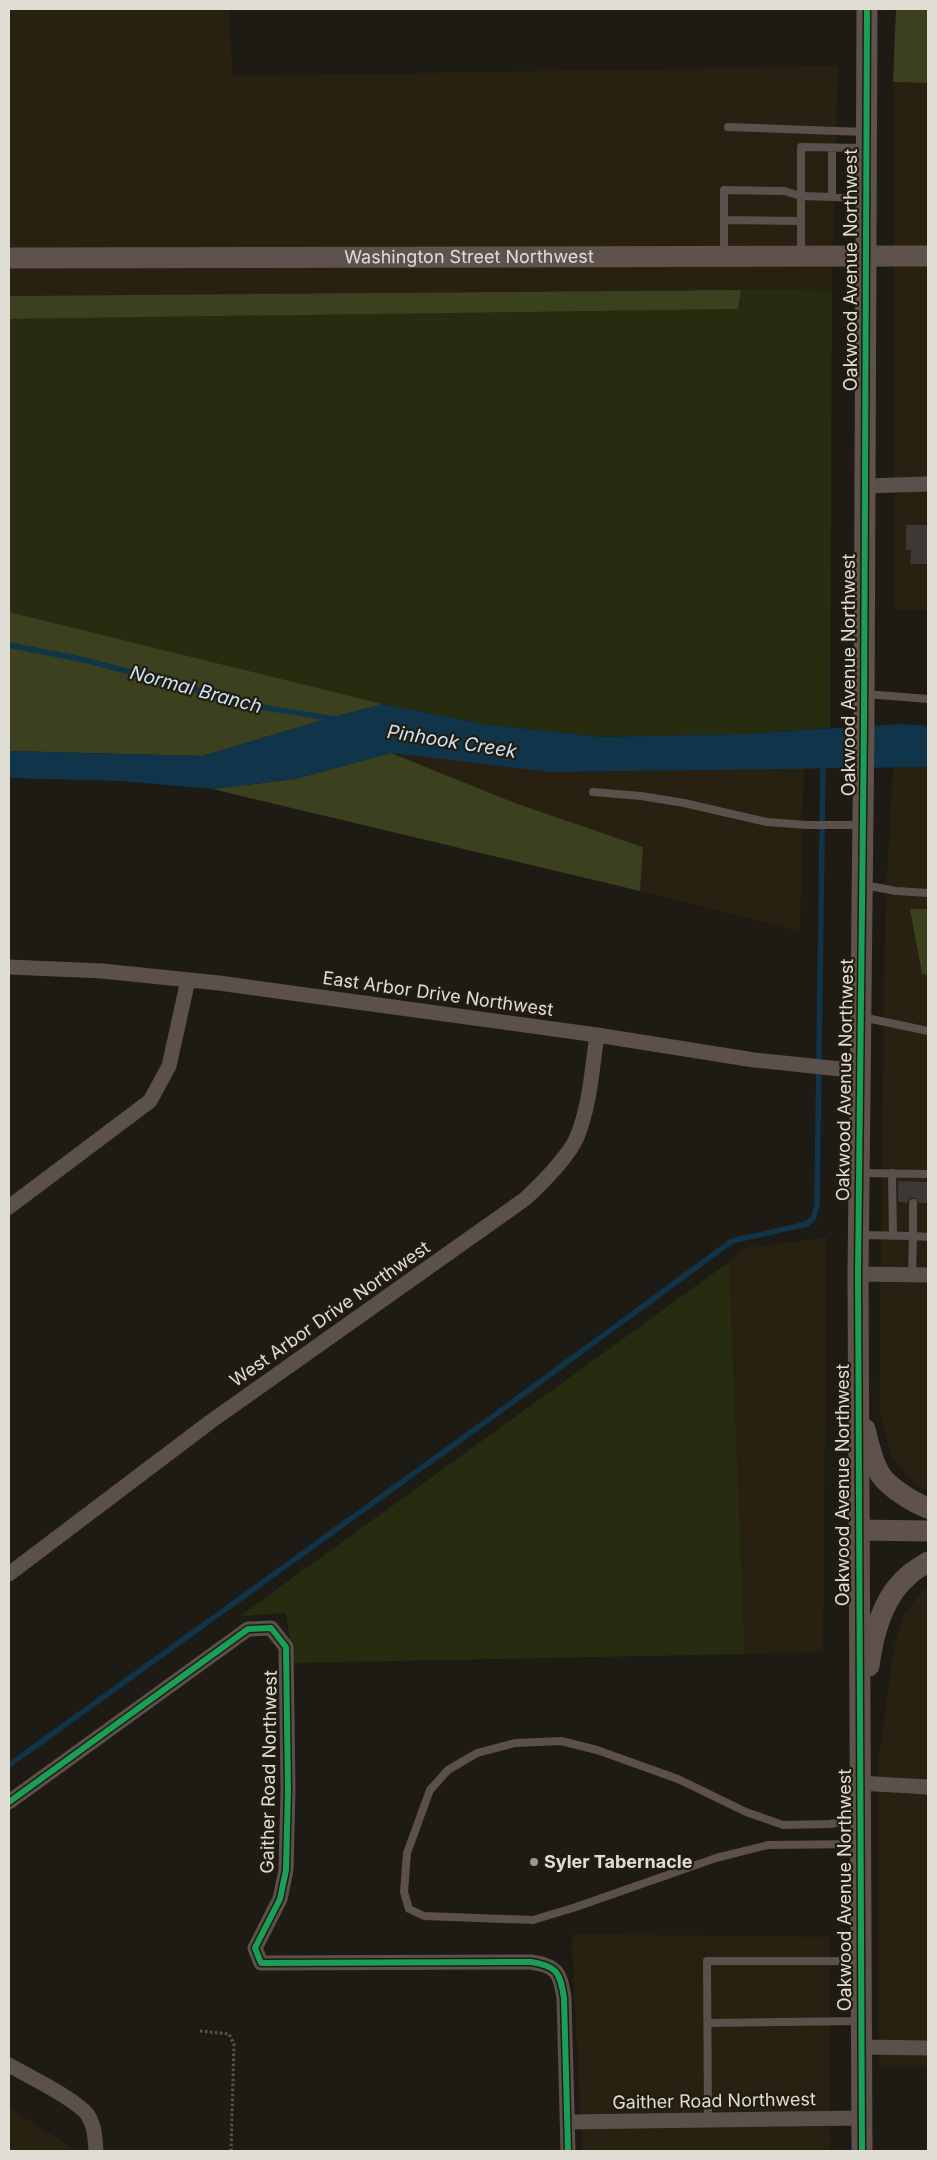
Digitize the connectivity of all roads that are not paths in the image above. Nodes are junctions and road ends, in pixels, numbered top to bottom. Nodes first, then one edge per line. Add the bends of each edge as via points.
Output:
1 (867, 9) edge
2 (728, 127) dead end
3 (867, 140) junction
4 (832, 148) junction
5 (801, 196) junction
6 (832, 197) junction
7 (867, 198) junction
8 (724, 220) junction
9 (801, 221) junction
10 (867, 256) junction
11 (928, 256) edge
12 (724, 257) junction
13 (801, 257) junction
14 (9, 258) edge
15 (928, 484) edge
16 (865, 486) junction
17 (864, 694) junction
18 (928, 699) edge
19 (593, 792) dead end
20 (863, 825) junction
21 (862, 885) junction
22 (928, 893) edge
23 (9, 967) edge
24 (188, 980) junction
25 (860, 1016) junction
26 (928, 1031) edge
27 (597, 1035) junction
28 (860, 1071) junction
29 (859, 1173) junction
30 (892, 1173) junction
31 (912, 1173) junction
32 (928, 1174) edge
33 (913, 1183) dead end
34 (913, 1203) dead end
35 (9, 1207) edge
36 (858, 1235) junction
37 (893, 1236) junction
38 (913, 1236) junction
39 (928, 1237) edge
40 (858, 1274) junction
41 (912, 1274) junction
42 (928, 1275) edge
43 (858, 1397) junction
44 (928, 1508) edge
45 (858, 1530) junction
46 (928, 1531) edge
47 (928, 1562) edge
48 (9, 1574) edge
49 (859, 1735) junction
50 (859, 1783) junction
51 (928, 1787) edge
52 (9, 1802) edge
53 (859, 1819) junction
54 (859, 1844) junction
55 (860, 1961) junction
56 (861, 2021) junction
57 (708, 2023) junction
58 (861, 2047) junction
59 (928, 2048) edge
60 (9, 2065) edge
61 (862, 2118) junction
62 (708, 2120) junction
63 (567, 2122) junction
64 (96, 2151) edge
65 (568, 2151) edge
66 (862, 2151) edge

1 - 3 street, Oakwood Avenue Northwest
2 - 3 lane
3 - 4 lane
3 - 7 street, Oakwood Avenue Northwest
4 - 5 lane via 801,147
4 - 6 lane
5 - 6 lane
5 - 8 lane via 784,191 724,190
5 - 9 lane
6 - 7 lane
7 - 10 street, Oakwood Avenue Northwest
8 - 9 lane
8 - 12 lane
9 - 13 lane
10 - 11 street, Washington Street Northwest
10 - 13 street, Washington Street Northwest
10 - 16 street, Oakwood Avenue Northwest
12 - 13 street, Washington Street Northwest
12 - 14 street, Washington Street Northwest
15 - 16 street
16 - 17 street, Oakwood Avenue Northwest
17 - 18 lane
17 - 20 street, Oakwood Avenue Northwest
19 - 20 lane via 684,803 767,822
20 - 21 street, Oakwood Avenue Northwest
21 - 22 lane
21 - 25 street, Oakwood Avenue Northwest
23 - 24 street, East Arbor Drive Northwest via 102,971
24 - 27 street, East Arbor Drive Northwest
24 - 35 street via 169,1066 150,1102
25 - 26 lane
25 - 28 street, Oakwood Avenue Northwest
27 - 28 street, East Arbor Drive Northwest via 754,1060
27 - 48 street, West Arbor Drive Northwest via 587,1106 576,1139 545,1181 525,1199 210,1422
28 - 29 street, Oakwood Avenue Northwest
29 - 30 lane
29 - 36 street, Oakwood Avenue Northwest
30 - 31 lane
30 - 37 lane
31 - 32 lane
31 - 33 lane
34 - 38 lane
36 - 37 lane
36 - 40 street, Oakwood Avenue Northwest
37 - 38 lane
38 - 39 lane
38 - 41 lane
40 - 41 street
40 - 43 street, Oakwood Avenue Northwest
41 - 42 street
43 - 44 street via 880,1475 898,1491
43 - 45 street, Oakwood Avenue Northwest
45 - 46 street
45 - 49 street, Oakwood Avenue Northwest
47 - 49 street via 908,1575 883,1612 873,1638
49 - 50 street, Oakwood Avenue Northwest
50 - 51 street
50 - 53 street, Oakwood Avenue Northwest
52 - 63 street, Gaither Road Northwest via 248,1630 271,1628 286,1647 286,1870 280,1899 255,1948 261,1963 531,1962 549,1965 561,1978 564,1998
53 - 54 street, Oakwood Avenue Northwest
53 - 54 lane via 830,1824 783,1825 746,1812 678,1779 597,1750 561,1741 515,1743 477,1753 448,1770 430,1790 407,1853 404,1892 409,1909 424,1916 533,1920 716,1858 768,1845
54 - 55 street, Oakwood Avenue Northwest
55 - 56 street, Oakwood Avenue Northwest
55 - 57 lane via 708,1961
56 - 57 lane
56 - 58 street, Oakwood Avenue Northwest
57 - 62 lane
58 - 59 street
58 - 61 street, Oakwood Avenue Northwest
60 - 64 street via 64,2096 87,2114 95,2132
61 - 62 street, Gaither Road Northwest
61 - 66 street, Oakwood Avenue Northwest
62 - 63 street, Gaither Road Northwest
63 - 65 street, Gaither Road Northwest

